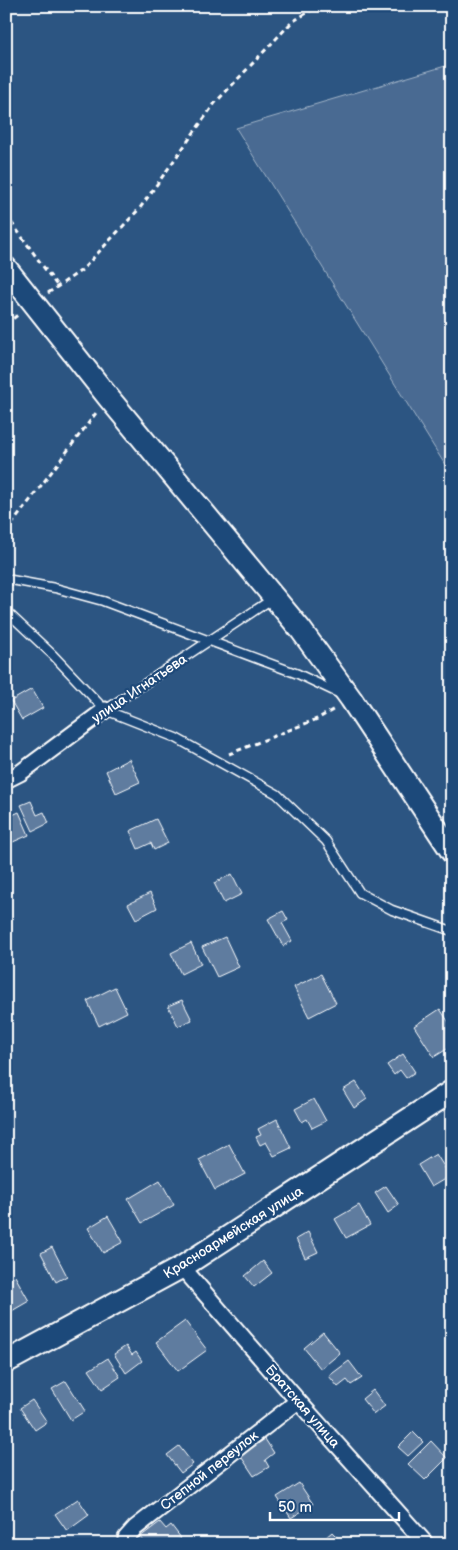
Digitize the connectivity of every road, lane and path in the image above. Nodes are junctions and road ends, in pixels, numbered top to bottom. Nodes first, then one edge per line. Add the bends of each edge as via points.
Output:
1 (318, 6) edge
2 (6, 215) edge
3 (6, 268) edge
4 (58, 287) junction
5 (34, 303) junction
6 (6, 314) edge
7 (11, 320) dead end
8 (108, 397) junction
9 (6, 532) edge
10 (6, 579) edge
11 (274, 598) junction
12 (6, 611) edge
13 (208, 641) junction
14 (351, 699) junction
15 (105, 710) junction
16 (215, 760) junction
17 (6, 780) edge
18 (452, 852) edge
19 (452, 931) edge
20 (452, 1091) edge
21 (182, 1267) junction
22 (6, 1362) edge
23 (298, 1401) junction
24 (126, 1544) edge
25 (426, 1544) edge

1 - 4 path via 292,22 215,104 140,208 82,270
2 - 4 path
3 - 5 street
4 - 5 path
5 - 8 street
6 - 7 path
8 - 9 path
8 - 11 street
10 - 13 lane via 103,601
11 - 13 lane, улица Игнатьева
11 - 14 street
12 - 15 lane
13 - 14 lane via 298,674
13 - 15 lane, улица Игнатьева
14 - 16 path via 317,719
14 - 18 street
15 - 16 lane via 176,738
15 - 17 street, улица Игнатьева
16 - 19 lane via 276,794 326,841 360,892 392,910
20 - 21 street, Красноармейская улица
21 - 22 street, Красноармейская улица
21 - 23 street, Братская улица
23 - 24 street, Степной переулок via 135,1528 126,1538
23 - 25 street, Братская улица

